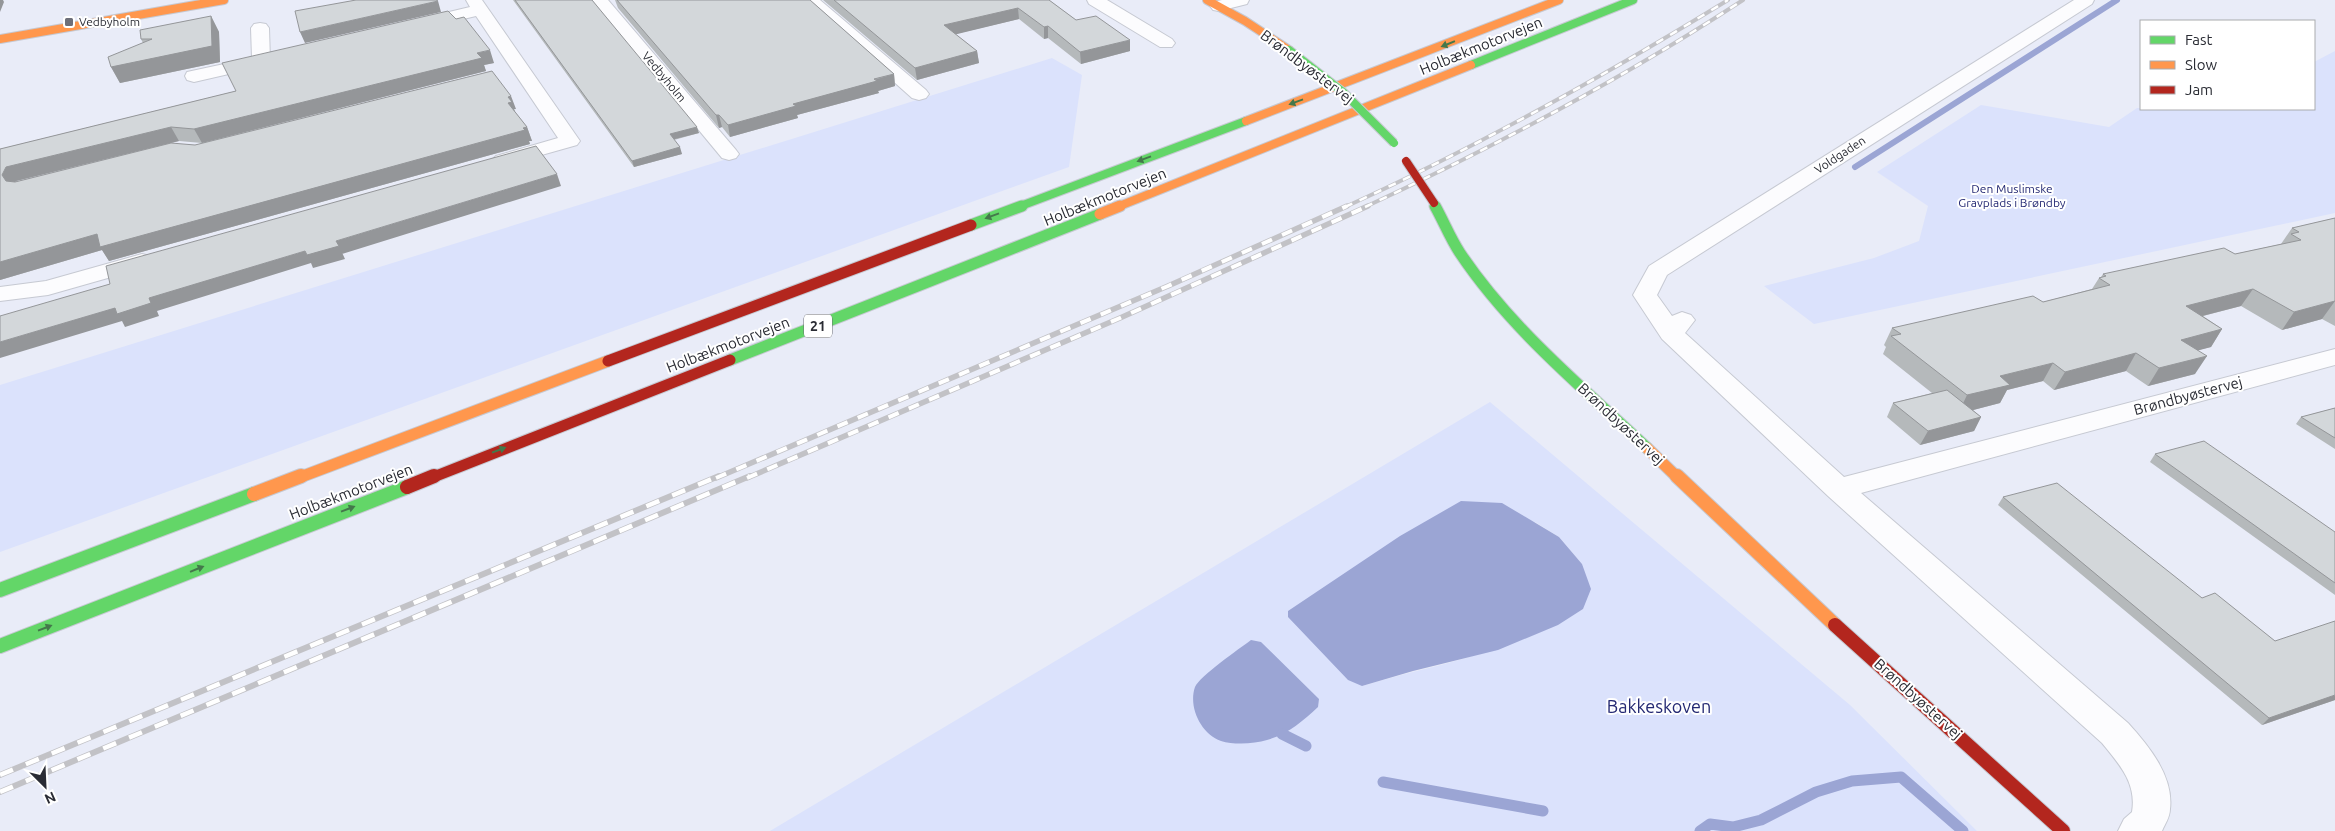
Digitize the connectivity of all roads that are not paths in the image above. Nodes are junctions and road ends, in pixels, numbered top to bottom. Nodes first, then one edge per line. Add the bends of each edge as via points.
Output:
1 (224, 0) edge
2 (599, 0) edge
3 (810, 0) edge
4 (1096, 0) edge
5 (1241, 0) edge
6 (1558, 0) edge
7 (1633, 0) edge
8 (2086, 0) edge
9 (1213, 3) edge
10 (477, 5) edge
11 (260, 28) dead end
12 (404, 28) edge
13 (0, 39) edge
14 (1166, 43) dead end
15 (280, 56) edge
16 (261, 60) junction
17 (194, 76) dead end
18 (919, 94) dead end
19 (729, 154) dead end
20 (484, 165) edge
21 (162, 256) edge
22 (0, 294) edge
23 (2335, 357) edge
24 (1838, 489) junction
25 (0, 590) edge
26 (0, 646) edge
27 (2063, 831) edge
28 (2137, 831) edge

1 - 13 main road
2 - 19 street, Vedbyholm
3 - 18 street
4 - 14 street
5 - 9 street
6 -> 25 main road, Holbækmotorvejen via 1387,68
26 -> 7 main road, Holbækmotorvejen / 21 via 1050,236
8 - 24 street, Voldgaden via 1657,271 1646,295
9 - 27 main road, Brøndbyøstervej, bridge via 1289,50 1354,101 1394,143 1464,258 1492,297 1527,336 1824,615
10 - 12 street
10 - 20 street via 511,72 570,141
11 - 16 street
15 - 16 street
16 - 17 street
21 - 22 street via 48,288
23 - 24 street, Brøndbyøstervej
24 - 28 street via 2115,733 2137,760 2151,787 2152,814

